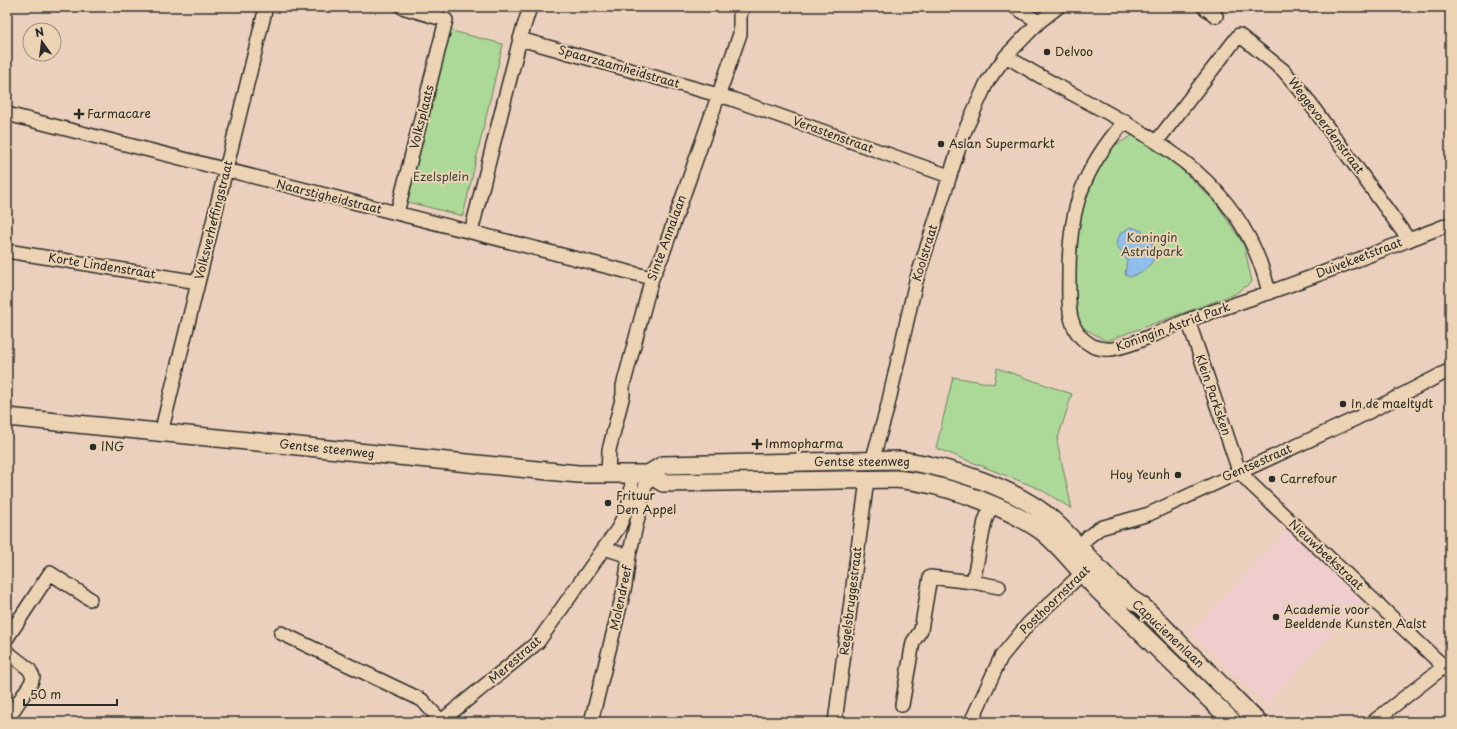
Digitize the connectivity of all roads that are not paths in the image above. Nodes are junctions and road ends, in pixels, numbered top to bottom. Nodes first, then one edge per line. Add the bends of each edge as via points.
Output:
1 (266, 7) edge
2 (402, 7) edge
3 (530, 7) edge
4 (743, 7) edge
5 (1015, 7) edge
6 (1058, 7) edge
7 (1204, 7) edge
8 (1216, 16) dead end
9 (1039, 22) junction
10 (520, 39) junction
11 (1006, 56) junction
12 (717, 96) junction
13 (7, 114) edge
14 (1125, 121) junction
15 (1157, 140) junction
16 (226, 171) junction
17 (949, 176) junction
18 (397, 213) junction
19 (1450, 224) edge
20 (471, 232) junction
21 (1409, 240) junction
22 (7, 251) edge
23 (652, 278) junction
24 (198, 282) junction
25 (1269, 293) junction
26 (1188, 320) junction
27 (1450, 370) edge
28 (7, 417) edge
29 (161, 433) junction
30 (872, 461) junction
31 (1239, 471) junction
32 (608, 474) junction
33 (640, 474) junction
34 (867, 480) junction
35 (991, 506) junction
36 (604, 548) junction
37 (1074, 553) junction
38 (629, 556) junction
39 (1088, 568) junction
40 (973, 582) junction
41 (999, 587) dead end
42 (90, 598) dead end
43 (281, 633) dead end
44 (7, 638) edge
45 (7, 652) edge
46 (1449, 665) edge
47 (902, 704) dead end
48 (7, 720) edge
49 (440, 722) edge
50 (591, 722) edge
51 (835, 722) edge
52 (971, 722) edge
53 (1233, 722) edge
54 (1258, 722) edge
55 (1373, 722) edge

1 - 16 street, Volksverheffingstraat
2 - 18 street, Volksplaats via 446,20
3 - 10 street
4 - 12 street, Sinte Annalaan via 740,15 740,34
5 - 9 street
6 - 9 street, Koolstraat
7 - 8 street
9 - 11 street, Koolstraat
10 - 12 street, Spaarzaamheidstraat
10 - 20 street
11 - 14 street
11 - 17 street, Koolstraat via 987,82 963,135
12 - 17 street, Verastenstraat via 732,99
12 - 23 street, Sinte Annalaan via 662,256
13 - 16 street, Naarstigheidstraat
14 - 15 street
14 - 26 street, Koningin Astrid Park via 1095,160 1077,201 1069,253 1070,316 1073,329 1091,345 1110,350 1139,341
15 - 21 street, Weggevoerdenstraat via 1239,35 1284,70
15 - 25 street via 1218,192 1234,213 1263,268
16 - 18 street, Naarstigheidstraat
16 - 24 street, Volksverheffingstraat
17 - 30 street, Koolstraat via 916,281 887,409
18 - 20 street, Naarstigheidstraat
19 - 21 street, Duivekeetstraat
20 - 23 street, Naarstigheidstraat
21 - 25 street, Duivekeetstraat
22 - 24 street, Korte Lindenstraat
23 - 32 street, Sinte Annalaan via 623,386 609,450
24 - 29 street, Volksverheffingstraat
25 - 26 street, Koningin Astrid Park
26 - 31 street, Klein Parksken
27 - 31 street, Gentsestraat via 1357,418
28 - 29 main road, Gentse steenweg
29 - 32 main road, Gentse steenweg via 566,473
30 - 33 main road, Gentse steenweg via 663,464
30 - 34 main road
30 - 37 main road, Gentse steenweg via 900,460 931,464 991,485 1032,505 1055,522
31 - 37 street, Gentsestraat via 1149,514 1100,528
31 - 46 street, Nieuwbeekstraat via 1428,651
32 - 33 main road, Gentse steenweg
33 - 34 main road, Gentse steenweg via 663,483
33 - 36 street, Merestraat via 619,527
33 - 38 street, Molendreef
34 - 35 main road, Gentse steenweg via 918,481 957,492
34 - 51 street, Regelsbruggestraat
35 - 37 main road, Gentse steenweg via 1010,512
35 - 40 street via 985,521
36 - 38 street
36 - 49 street, Merestraat via 538,642
37 - 39 main road, Capucienenlaan
38 - 50 street, Molendreef via 625,586
39 - 52 street, Posthoornstraat via 1029,623 1000,657
39 - 53 main road, Capucienenlaan
39 - 54 main road, Capucienenlaan via 1142,606
40 - 41 street
40 - 47 street via 930,576 921,630 913,642
42 - 44 street via 50,573
43 - 49 street, Merestraat via 422,700
45 - 48 street via 29,669 32,677
46 - 55 street via 1435,672

